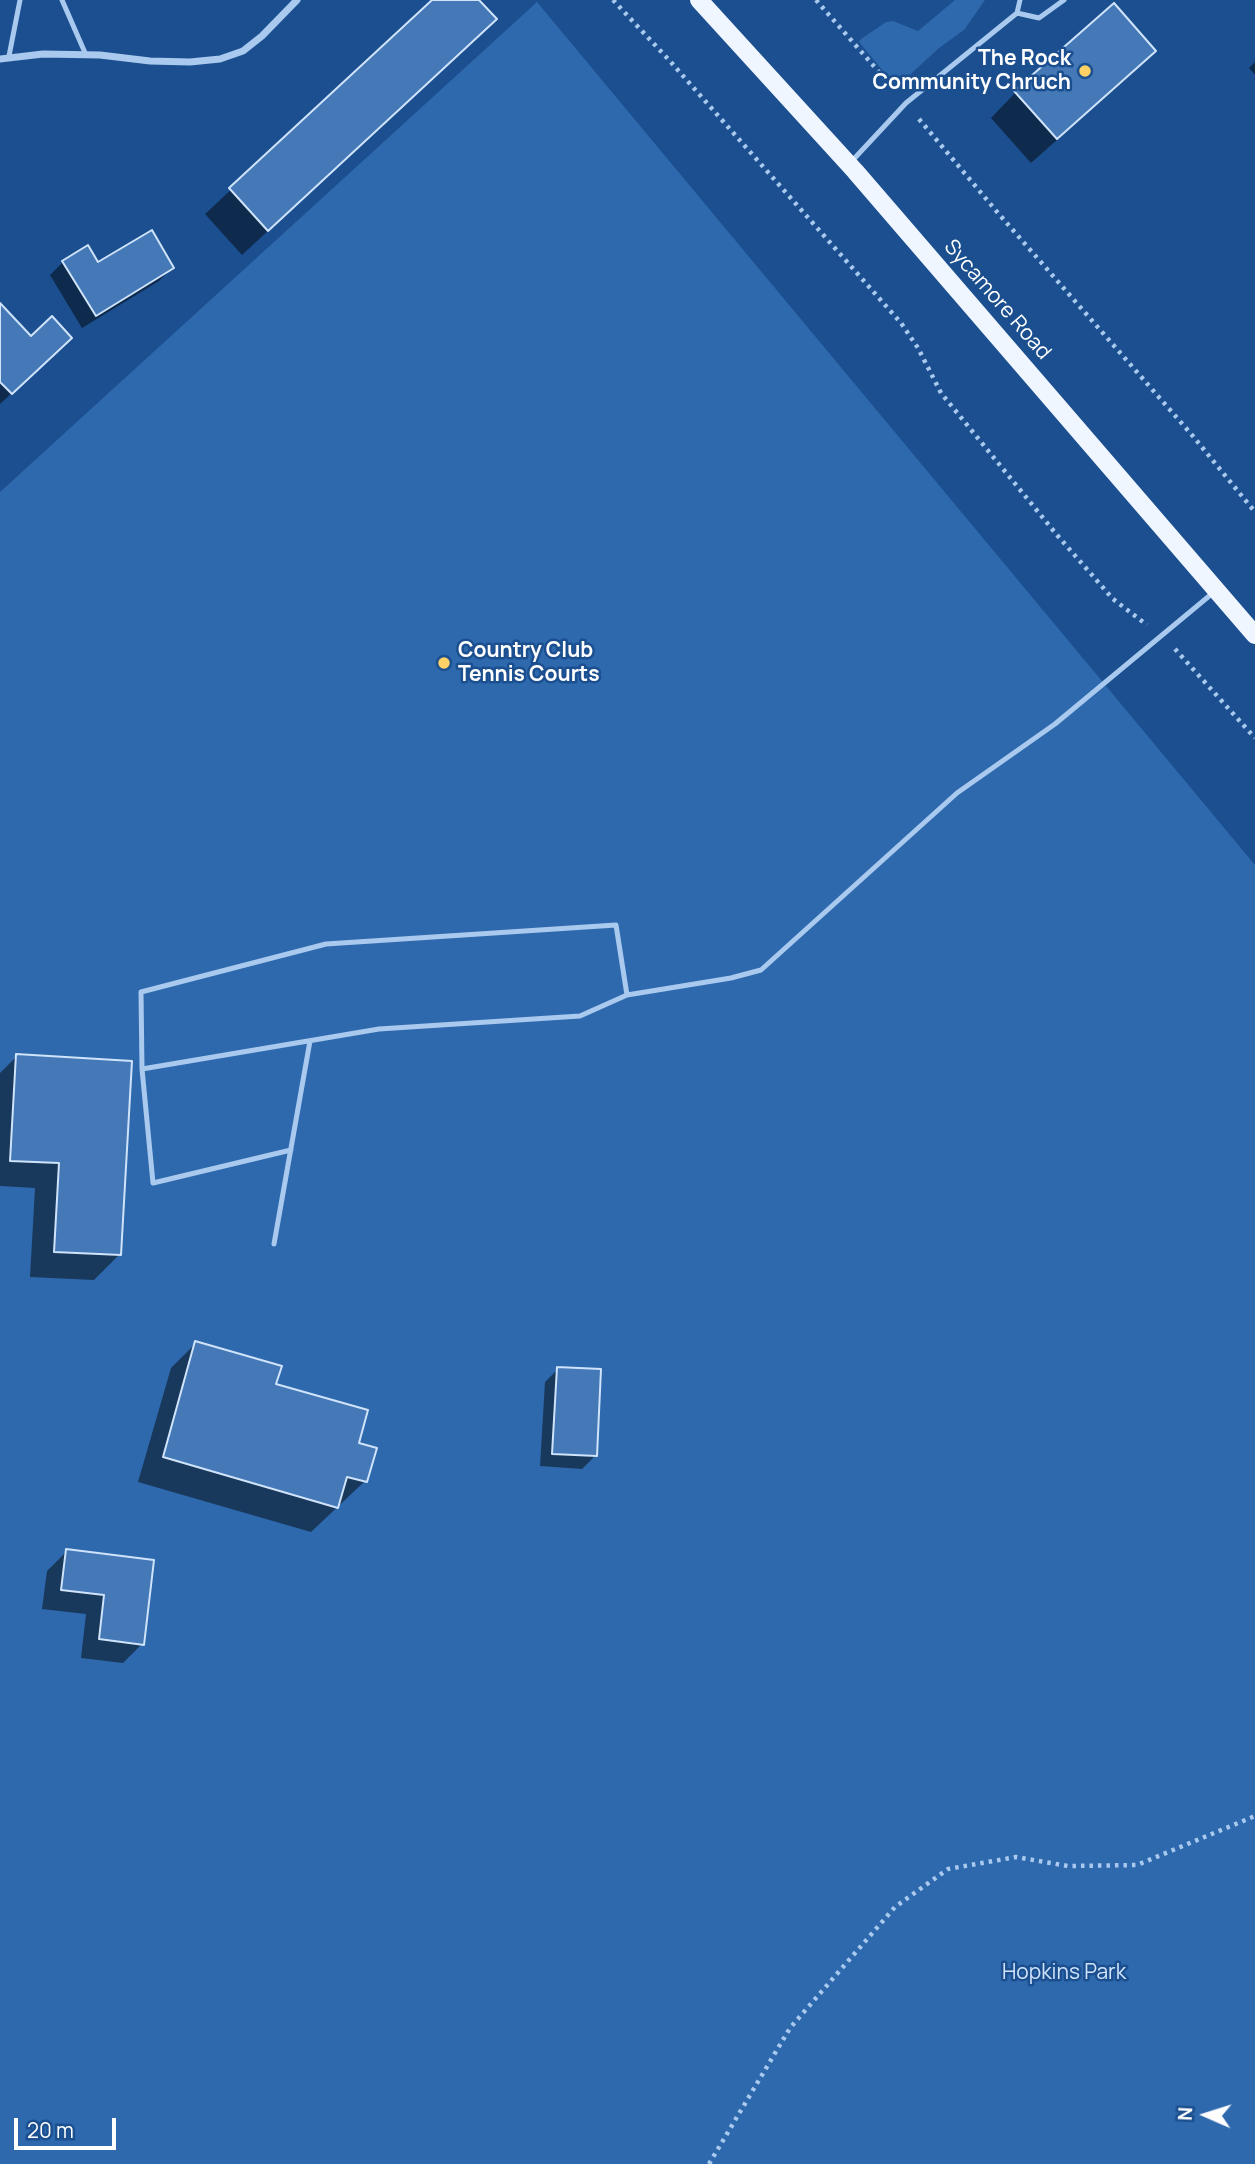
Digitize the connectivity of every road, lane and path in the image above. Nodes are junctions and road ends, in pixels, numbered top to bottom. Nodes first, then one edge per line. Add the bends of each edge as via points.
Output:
1 (20, 0) edge
2 (62, 0) edge
3 (298, 0) edge
4 (613, 0) edge
5 (699, 0) edge
6 (816, 0) edge
7 (1020, 0) edge
8 (1064, 0) edge
9 (1017, 13) junction
10 (86, 55) junction
11 (9, 56) junction
12 (0, 59) edge
13 (906, 103) junction
14 (849, 164) junction
15 (1255, 512) edge
16 (1216, 590) junction
17 (1255, 635) edge
18 (1163, 636) junction
19 (1255, 738) edge
20 (627, 995) junction
21 (310, 1041) junction
22 (142, 1069) junction
23 (291, 1150) junction
24 (274, 1244) dead end
25 (1255, 1816) edge
26 (709, 2164) edge

1 - 11 lane
2 - 10 lane
3 - 10 street via 243,51 219,59 190,62
4 - 18 path via 901,323 941,393 1057,535 1113,599
5 - 14 main road, Sycamore Road
6 - 13 path
7 - 9 lane
8 - 9 lane via 1039,18
9 - 13 lane
10 - 11 street
11 - 12 street
13 - 14 lane
13 - 15 path
14 - 16 main road, Sycamore Road
16 - 17 main road, Sycamore Road
16 - 18 lane
18 - 19 path
18 - 20 lane via 1055,724 957,793 761,970
20 - 21 lane via 580,1016 379,1029
20 - 22 lane via 616,925 326,944 141,992
21 - 22 lane
21 - 23 lane
22 - 23 lane via 153,1183
23 - 24 lane
25 - 26 path via 1137,1865 1068,1866 1016,1857 948,1868 895,1907 790,2028

